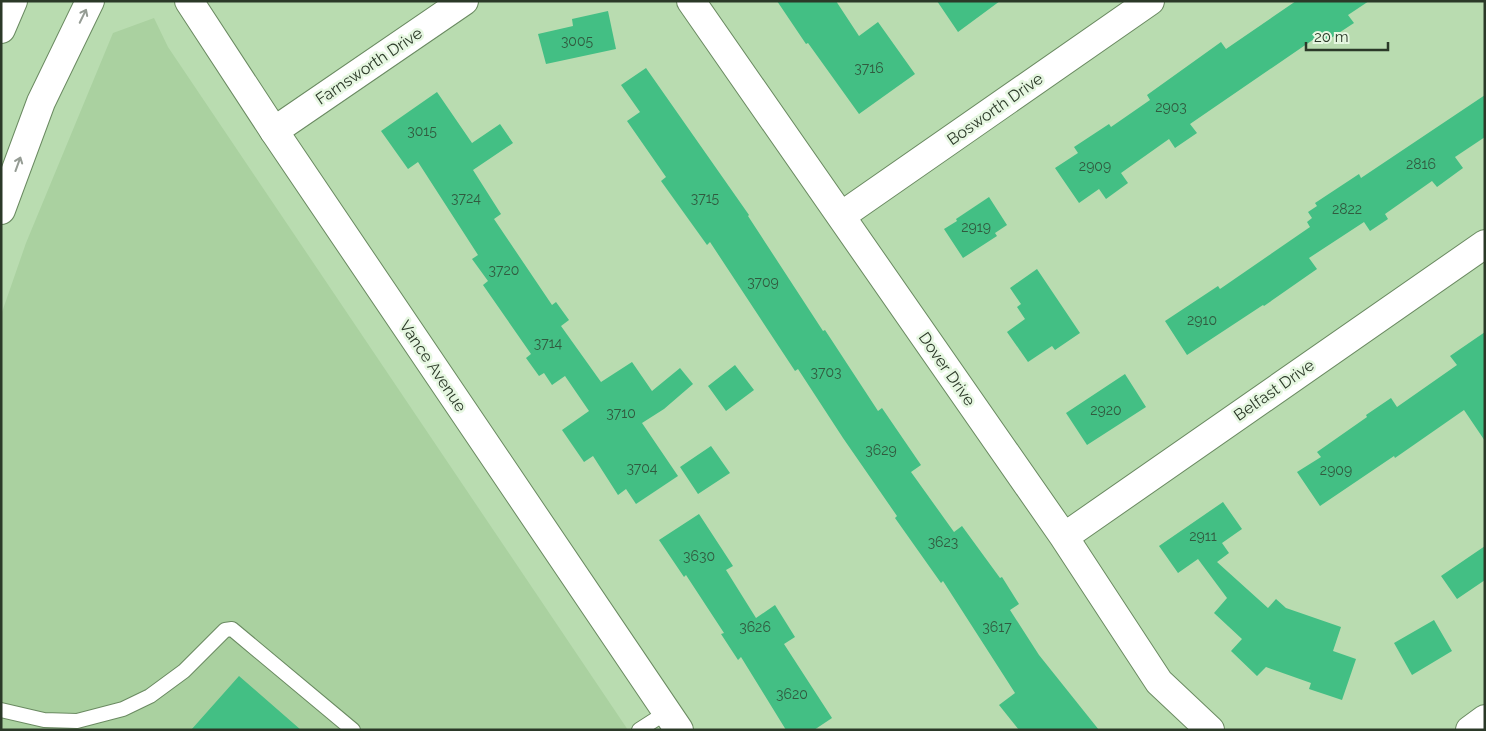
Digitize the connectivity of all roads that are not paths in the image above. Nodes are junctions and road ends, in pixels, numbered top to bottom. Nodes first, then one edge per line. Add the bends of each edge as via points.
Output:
1 (13, 1) edge
2 (90, 1) edge
3 (189, 1) edge
4 (464, 1) edge
5 (691, 1) edge
6 (1150, 1) edge
7 (1, 28) edge
8 (274, 132) junction
9 (1, 210) edge
10 (841, 216) junction
11 (1485, 244) edge
12 (1064, 537) junction
13 (1, 710) edge
14 (1485, 719) edge
15 (673, 721) edge
16 (353, 730) edge
17 (639, 730) edge
18 (1210, 730) edge
19 (1470, 730) edge

1 - 7 main road
9 -> 2 main road via 41,102
3 - 8 main road, Vance Avenue
4 - 8 main road, Farnsworth Drive
5 - 10 main road, Dover Drive
6 - 10 main road, Bosworth Drive
8 - 15 main road, Vance Avenue
10 - 12 main road, Dover Drive
11 - 12 main road, Belfast Drive
12 - 18 main road, Dover Drive via 1159,682
13 - 16 lane via 44,720 77,721 123,709 150,696 184,671 225,630 232,630
14 - 19 main road
15 - 17 lane

